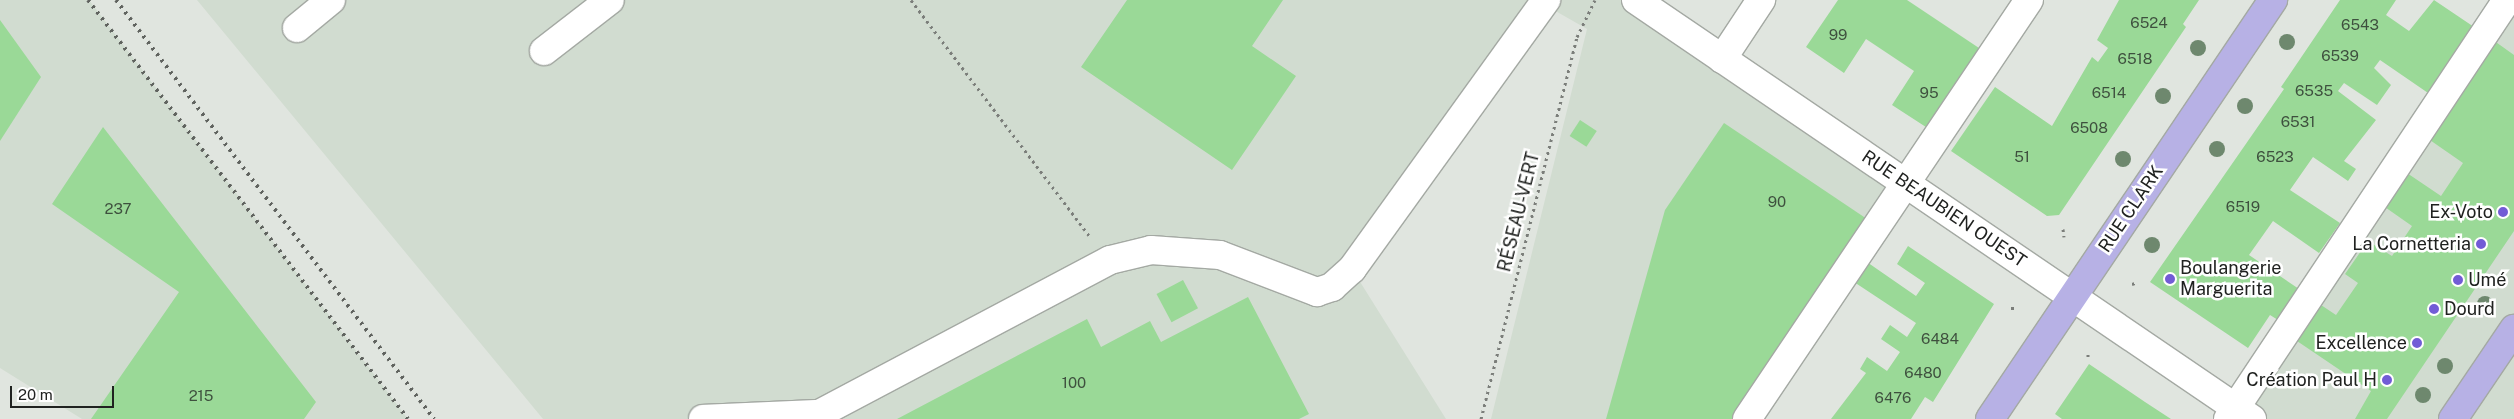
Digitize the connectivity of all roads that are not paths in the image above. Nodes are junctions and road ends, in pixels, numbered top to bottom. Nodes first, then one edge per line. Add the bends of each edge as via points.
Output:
1 (331, 0) edge
2 (610, 0) edge
3 (1546, 0) edge
4 (1636, 0) edge
5 (1762, 0) edge
6 (2029, 0) edge
7 (2273, 0) edge
8 (2507, 0) edge
9 (297, 28) dead end
10 (544, 51) dead end
11 (1722, 59) junction
12 (1906, 183) junction
13 (2072, 296) junction
14 (2514, 329) edge
15 (2238, 415) edge
16 (703, 419) edge
17 (1747, 419) edge
18 (1990, 419) edge
19 (2453, 419) edge

1 - 9 street
2 - 10 street
3 - 16 street via 1352,269 1332,287 1317,292 1220,255 1151,250 1110,260 819,414
4 - 11 street, RUE BEAUBIEN OUEST
5 - 11 street
6 - 12 street
7 - 13 main road, RUE CLARK
8 - 15 street
11 - 12 street, RUE BEAUBIEN OUEST
12 - 13 street, RUE BEAUBIEN OUEST
12 - 17 street
13 - 15 street, RUE BEAUBIEN OUEST
13 - 18 main road, RUE CLARK
14 - 19 main road

